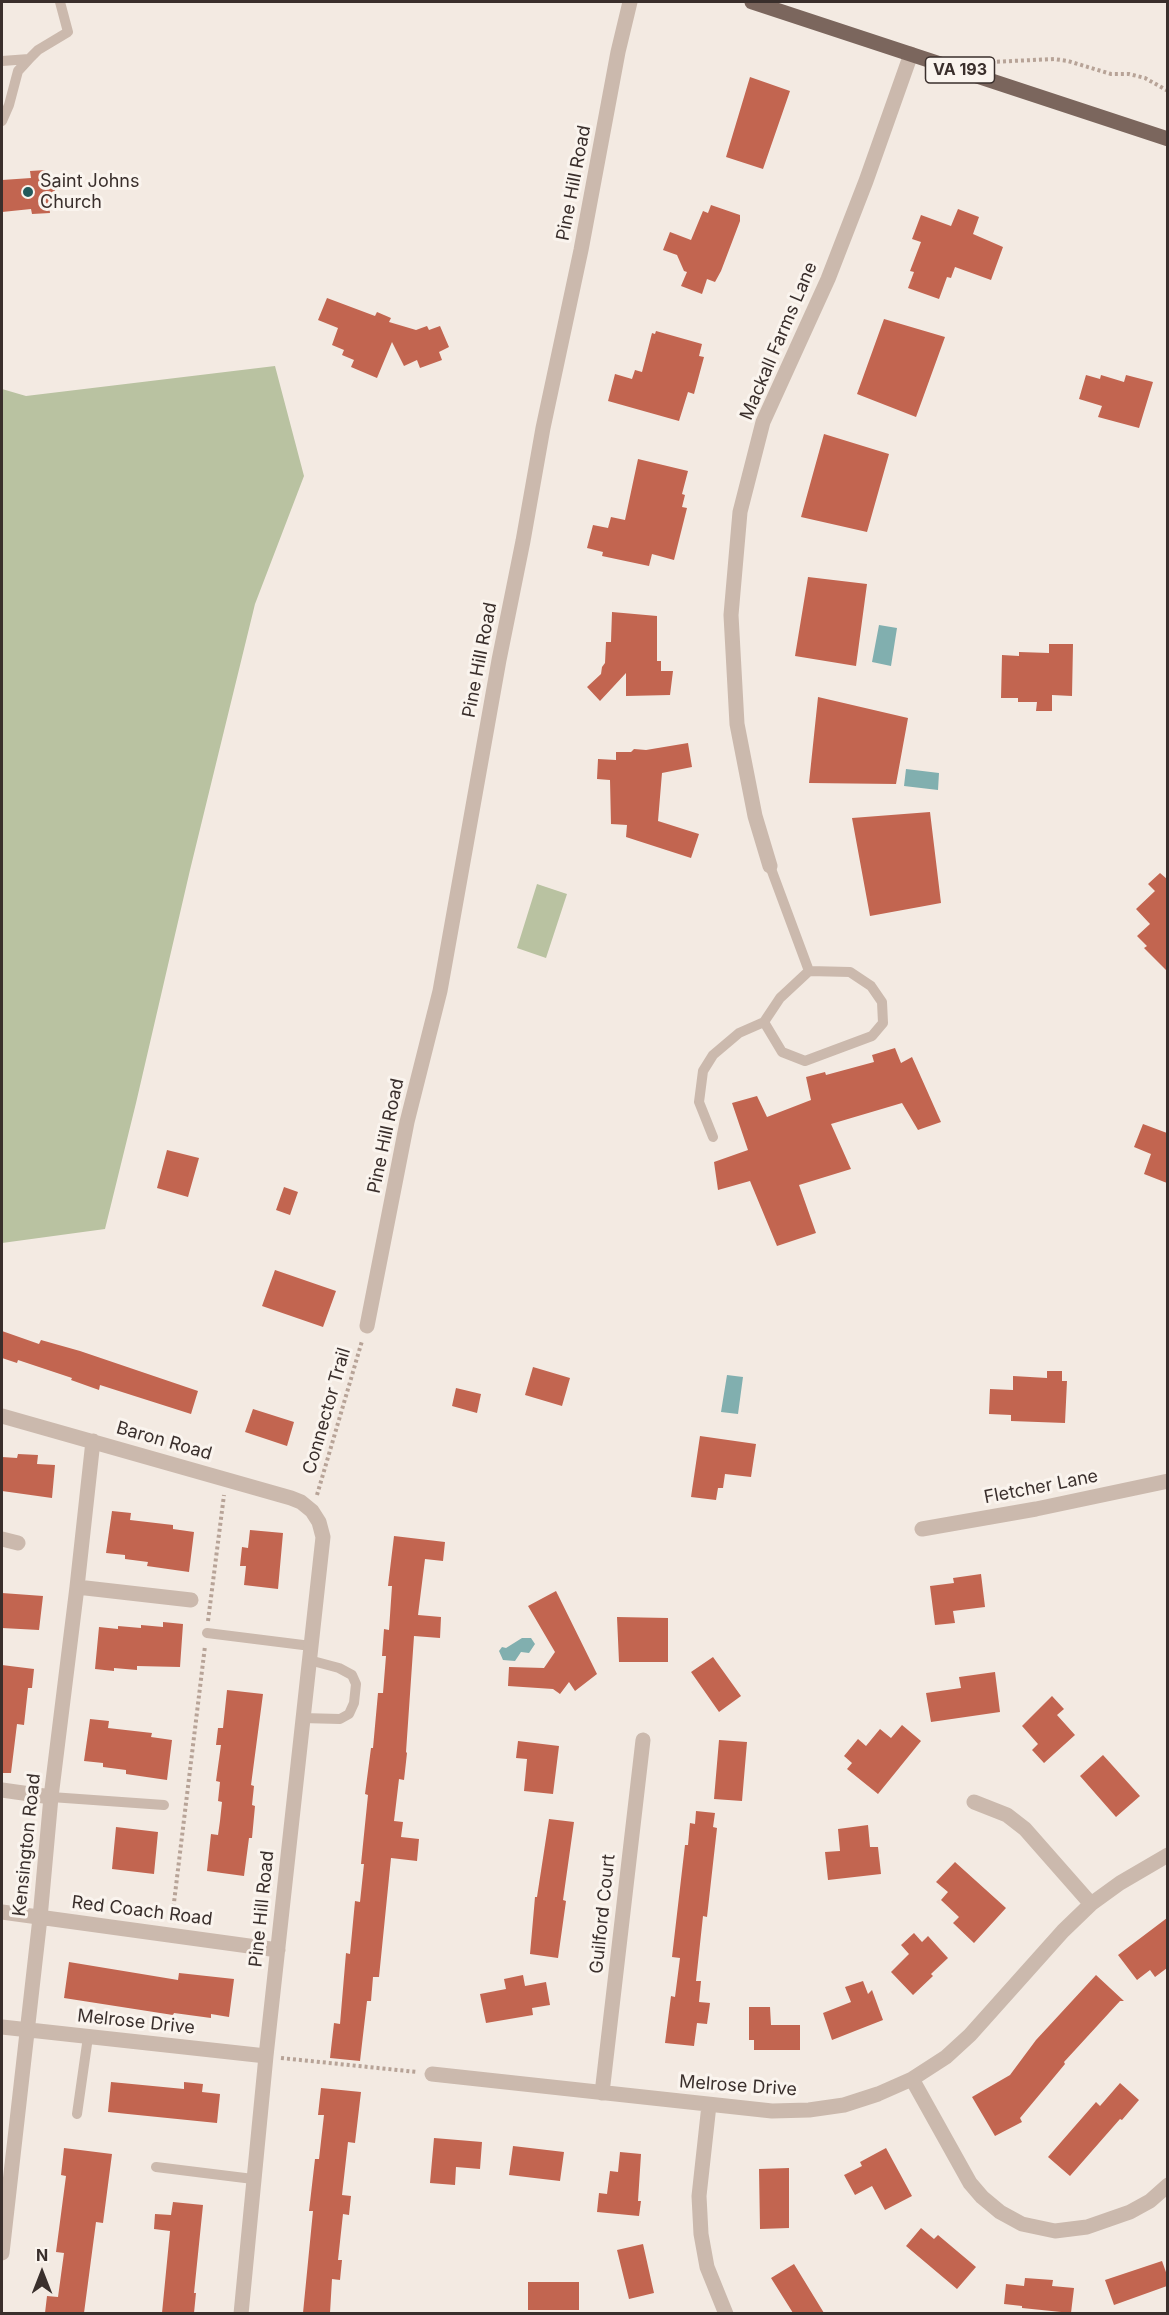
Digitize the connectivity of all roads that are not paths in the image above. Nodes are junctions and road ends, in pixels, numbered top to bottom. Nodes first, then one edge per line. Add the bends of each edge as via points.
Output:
1 (60, 2) edge
2 (630, 2) edge
3 (752, 2) edge
4 (911, 54) junction
5 (29, 59) junction
6 (2, 61) edge
7 (2, 121) edge
8 (1167, 139) edge
9 (770, 866) joint
10 (809, 971) junction
11 (764, 1022) junction
12 (713, 1137) dead end
13 (368, 1323) road end
14 (2, 1416) edge
15 (93, 1441) junction
16 (1167, 1480) edge
17 (312, 1511) joint
18 (922, 1529) dead end
19 (2, 1539) edge
20 (18, 1543) dead end
21 (77, 1587) junction
22 (191, 1600) dead end
23 (207, 1633) road end
24 (310, 1653) junction
25 (302, 1718) junction
26 (643, 1740) dead end
27 (2, 1790) edge
28 (51, 1797) junction
29 (974, 1802) dead end
30 (164, 1805) dead end
31 (1167, 1855) edge
32 (1091, 1904) junction
33 (2, 1912) edge
34 (40, 1918) junction
35 (278, 1950) junction
36 (2, 2027) edge
37 (26, 2030) junction
38 (88, 2037) junction
39 (266, 2056) junction
40 (432, 2074) road end
41 (912, 2079) junction
42 (602, 2093) junction
43 (709, 2104) junction
44 (77, 2114) dead end
45 (156, 2167) dead end
46 (253, 2179) junction
47 (1167, 2185) edge
48 (2, 2253) edge
49 (241, 2313) edge
50 (726, 2313) edge

1 - 5 lane via 68,32
2 - 13 street, Pine Hill Road via 543,429 440,991 407,1122
3 - 4 main road, VA 193
4 - 8 main road, VA 193
4 - 9 street, Mackall Farms Lane via 828,279 763,422 740,512 731,615 737,724 755,816
5 - 6 lane
5 - 7 lane via 18,71
9 - 10 lane
10 - 11 lane via 780,998
10 - 11 lane via 850,972 871,986 882,1002 883,1023 872,1036 805,1061 782,1053
11 - 12 lane via 739,1034 713,1055 703,1071 699,1102
14 - 15 street, Baron Road
15 - 17 street, Baron Road via 291,1498
15 - 21 street, Kensington Road
16 - 18 street, Fletcher Lane
17 - 24 street, Pine Hill Road via 323,1537
19 - 20 street
21 - 22 street
21 - 28 street, Kensington Road
23 - 24 lane
24 - 25 street, Pine Hill Road
24 - 25 lane via 352,1675 356,1684 354,1703 349,1714 340,1719
25 - 35 street, Pine Hill Road
26 - 42 street, Guilford Court
27 - 28 street
28 - 30 lane
28 - 34 street, Kensington Road
29 - 32 street via 1006,1815 1025,1829
31 - 32 street, Melrose Drive
32 - 41 street, Melrose Drive via 970,2035 946,2057
33 - 34 street, Red Coach Road
34 - 35 street, Red Coach Road
34 - 37 street, Kensington Road
35 - 39 street, Pine Hill Road
36 - 37 street, Melrose Drive
37 - 38 street, Melrose Drive
37 - 48 street, Kensington Road
38 - 39 street, Melrose Drive
38 - 44 lane
39 - 46 street, Pine Hill Road
40 - 42 street, Melrose Drive
41 - 43 street, Melrose Drive via 855,2101 809,2110 772,2111
41 - 47 street via 970,2183 1000,2212 1022,2224 1055,2231 1088,2227 1130,2212
42 - 43 street, Melrose Drive
43 - 50 street via 699,2196 701,2234 707,2267
45 - 46 lane
46 - 49 street, Pine Hill Road

